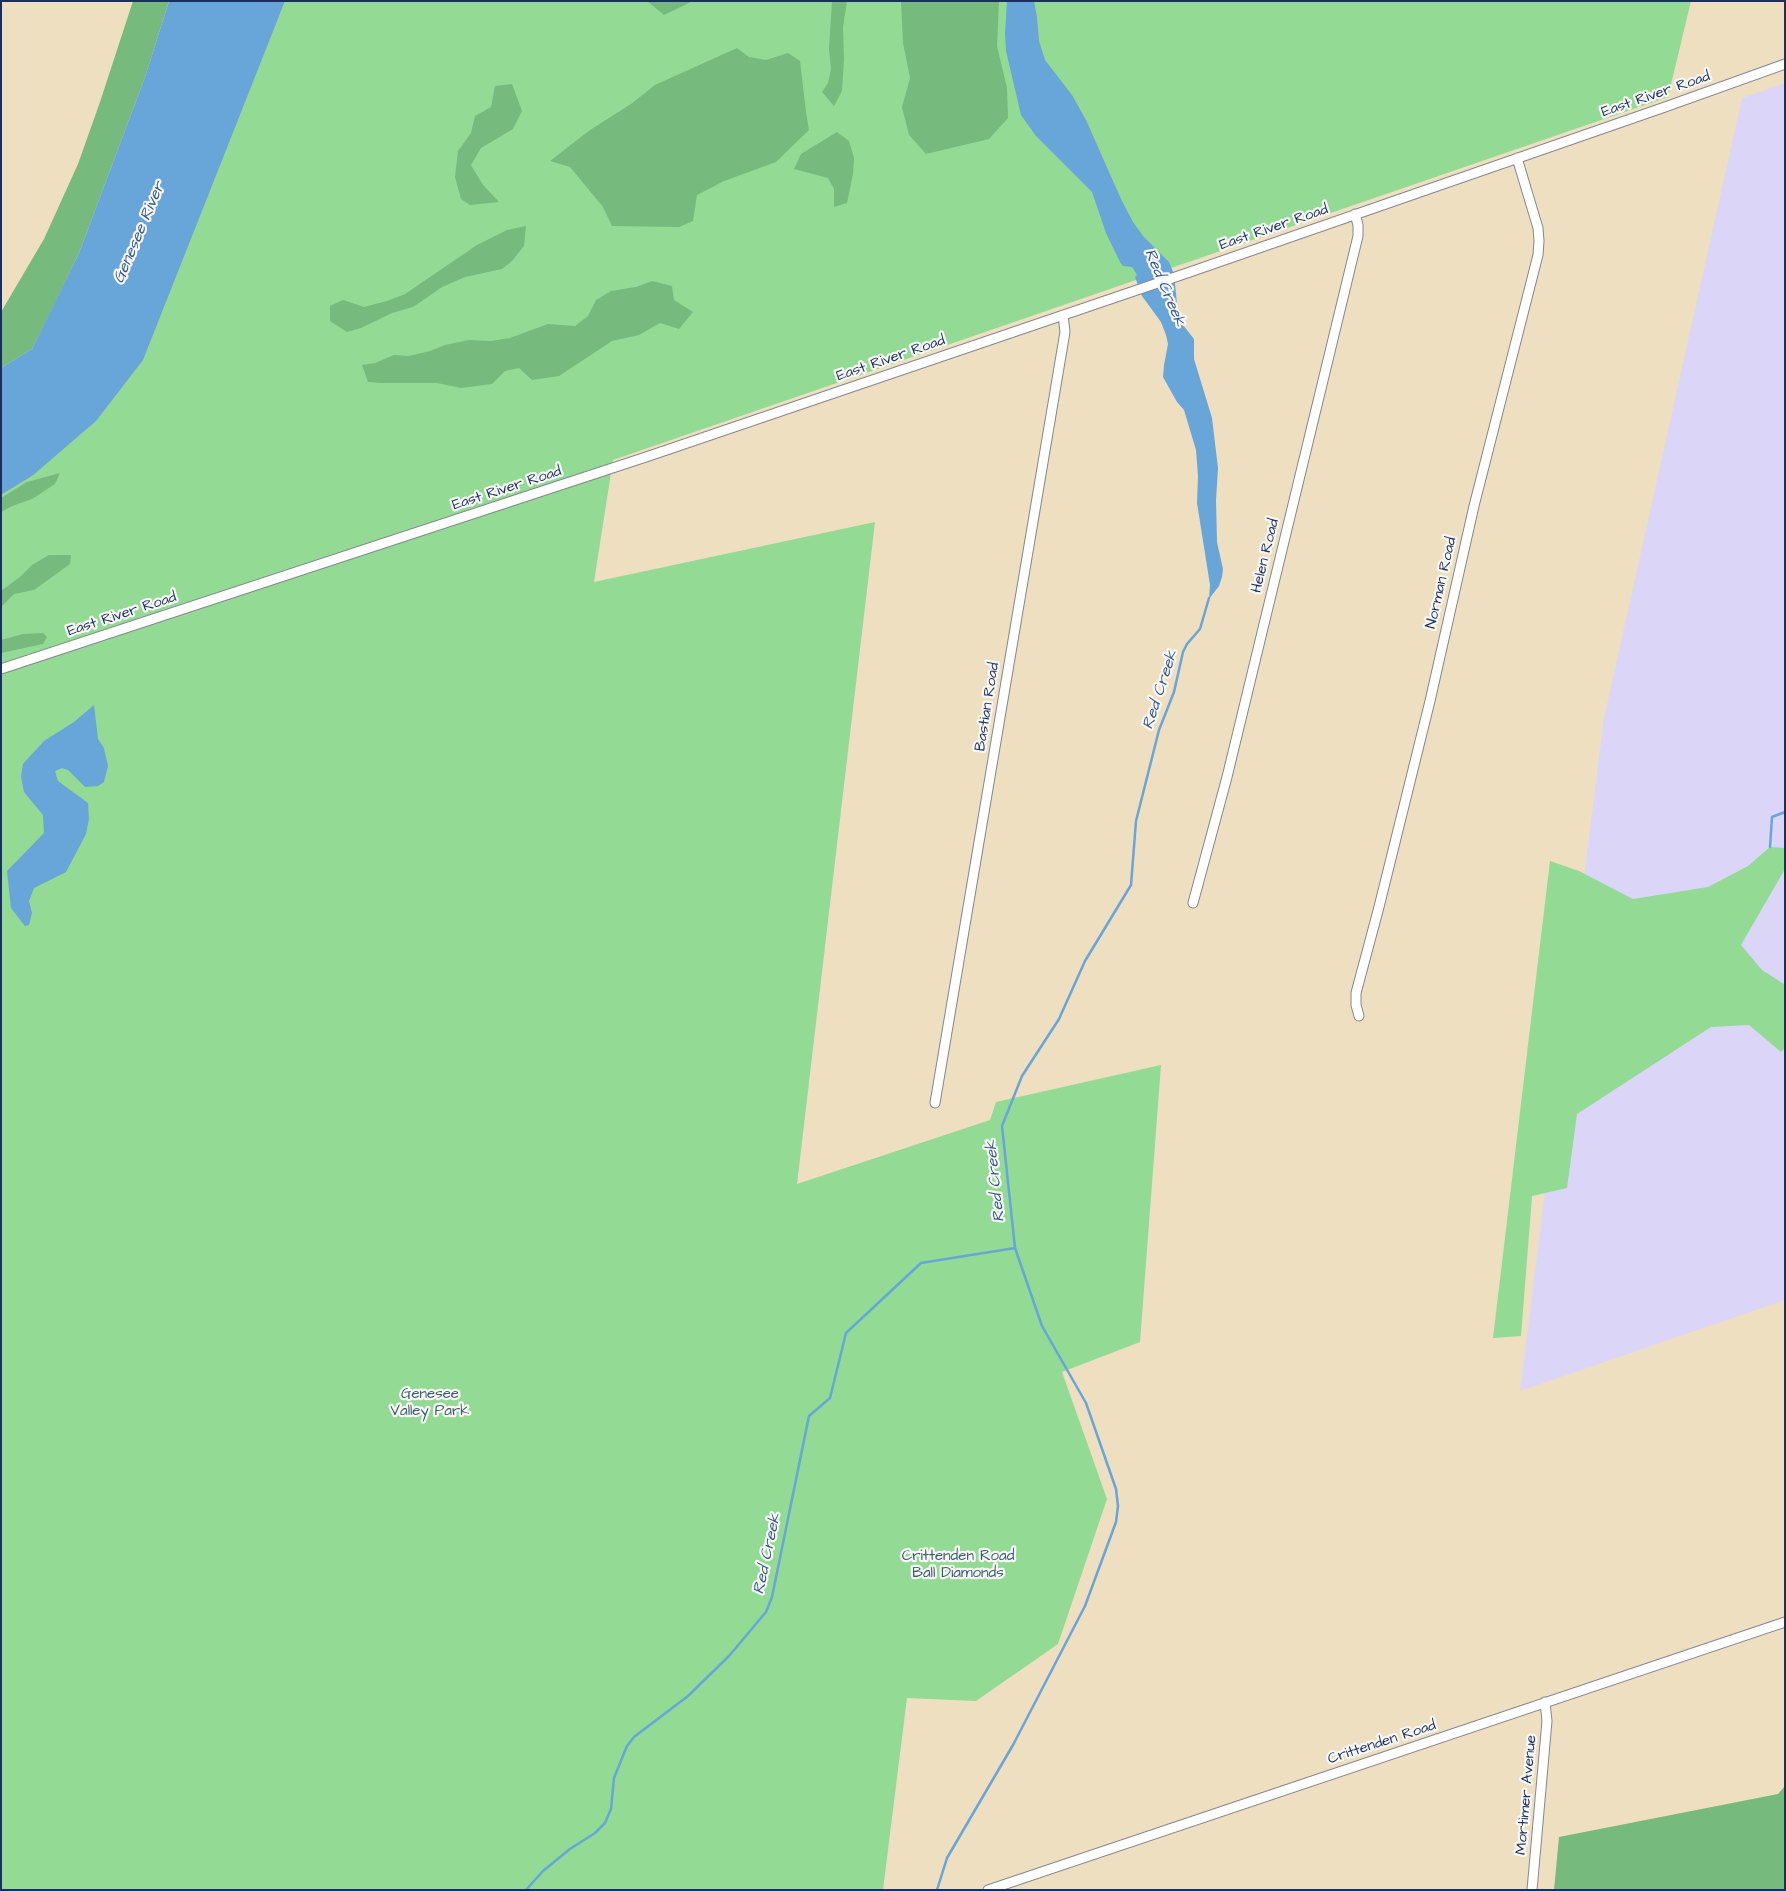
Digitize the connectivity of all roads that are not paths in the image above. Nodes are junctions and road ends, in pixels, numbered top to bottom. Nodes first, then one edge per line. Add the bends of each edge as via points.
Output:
1 (1785, 64) edge
2 (1517, 158) junction
3 (1355, 214) junction
4 (1063, 315) junction
5 (1, 668) edge
6 (1193, 903) dead end
7 (1359, 1016) dead end
8 (935, 1103) dead end
9 (1785, 1622) edge
10 (1545, 1702) junction
11 (988, 1890) edge
12 (1532, 1890) edge

1 - 2 street, East River Road
2 - 3 street, East River Road
2 - 7 street, Norman Road via 1538,228 1538,255 1356,993
3 - 4 street, East River Road
3 - 6 street, Helen Road via 1356,245 1227,777
4 - 5 street, East River Road via 468,516
4 - 8 street, Bastian Road via 1065,332
9 - 10 street, Crittenden Road
10 - 11 street, Crittenden Road
10 - 12 street, Mortimer Avenue via 1548,1721

